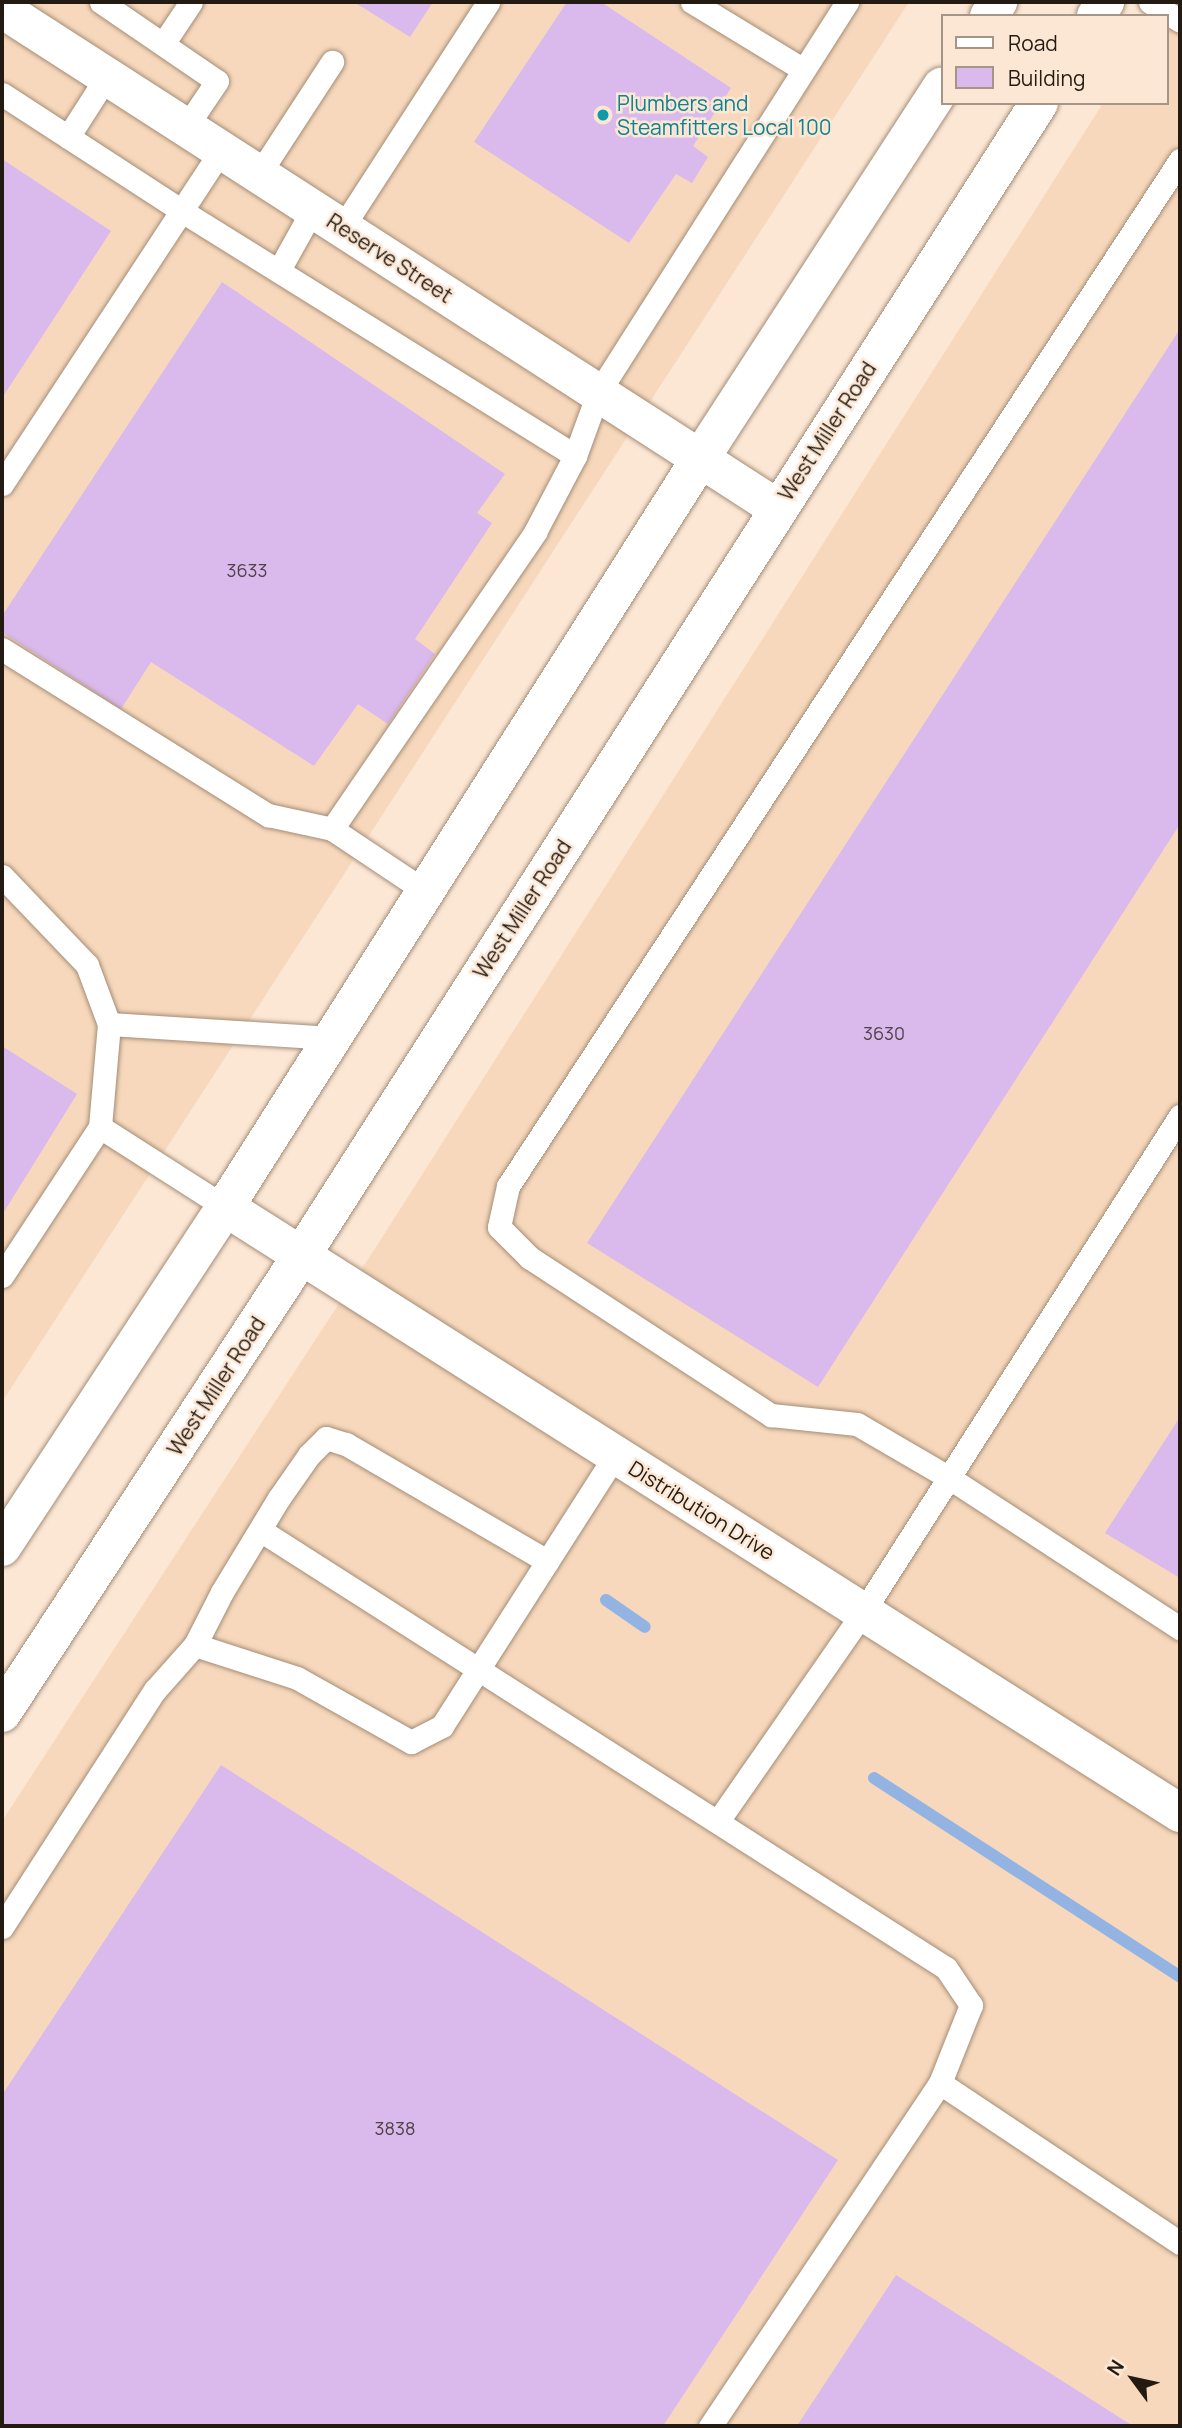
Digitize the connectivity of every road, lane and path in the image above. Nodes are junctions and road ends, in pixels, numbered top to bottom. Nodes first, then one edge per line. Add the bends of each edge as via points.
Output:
1 (101, 2) edge
2 (191, 2) edge
3 (488, 2) edge
4 (692, 2) edge
5 (847, 2) edge
6 (1150, 2) edge
7 (2, 9) edge
8 (1180, 21) edge
9 (163, 44) junction
10 (332, 62) dead end
11 (802, 69) junction
12 (107, 76) junction
13 (940, 90) edge
14 (2, 94) edge
15 (1038, 105) edge
16 (186, 127) junction
17 (68, 136) junction
18 (221, 150) junction
19 (1180, 160) edge
20 (259, 174) junction
21 (182, 211) junction
22 (328, 218) junction
23 (279, 270) junction
24 (598, 393) junction
25 (575, 456) junction
26 (700, 459) junction
27 (2, 484) edge
28 (778, 509) junction
29 (2, 649) edge
30 (332, 829) junction
31 (2, 876) edge
32 (425, 891) junction
33 (109, 1024) junction
34 (332, 1038) junction
35 (1180, 1116) edge
36 (100, 1127) junction
37 (225, 1207) junction
38 (301, 1256) junction
39 (2, 1276) edge
40 (615, 1455) junction
41 (948, 1477) junction
42 (260, 1530) junction
43 (2, 1547) edge
44 (547, 1561) junction
45 (863, 1612) junction
46 (1180, 1628) edge
47 (195, 1645) junction
48 (479, 1668) junction
49 (2, 1713) edge
50 (1180, 1813) edge
51 (718, 1821) junction
52 (2, 1927) edge
53 (940, 2082) junction
54 (1180, 2243) edge
55 (710, 2426) edge

1 - 9 lane
2 - 9 lane
3 - 22 lane
4 - 11 lane
5 - 11 lane
6 - 8 lane
7 - 12 main road, Reserve Street
9 - 16 lane via 217,81
10 - 20 lane
11 - 24 lane
12 - 16 main road, Reserve Street
12 - 17 lane
13 - 26 main road
14 - 17 lane
15 - 28 main road, West Miller Road
16 - 18 main road, Reserve Street
17 - 21 lane
18 - 20 main road, Reserve Street
18 - 21 lane
19 - 41 lane via 508,1185 499,1227 530,1258 771,1415 858,1424
20 - 22 main road, Reserve Street
21 - 23 lane
21 - 27 lane
22 - 23 lane
22 - 24 main road, Reserve Street
23 - 25 lane
24 - 25 lane
24 - 26 main road, Reserve Street
25 - 30 lane via 535,532
26 - 28 main road, Reserve Street
26 - 32 main road
28 - 38 main road, West Miller Road
29 - 30 lane via 268,815
30 - 32 lane
31 - 33 lane via 87,965
32 - 34 main road
33 - 34 lane
33 - 36 lane
34 - 37 main road
35 - 41 lane
36 - 37 lane
36 - 39 lane
37 - 38 main road, Distribution Drive
37 - 43 main road
38 - 40 main road, Distribution Drive
38 - 49 main road, West Miller Road
40 - 44 lane
40 - 45 main road, Distribution Drive
41 - 45 lane
41 - 46 lane
42 - 44 lane via 295,1474 326,1438 346,1444
42 - 47 lane
42 - 48 lane
44 - 48 lane
45 - 50 main road, Distribution Drive
45 - 51 lane
47 - 48 lane via 297,1678 411,1742 442,1726
47 - 52 lane via 155,1690
48 - 51 lane
51 - 53 lane via 946,1968 971,2005
53 - 54 lane
53 - 55 lane

